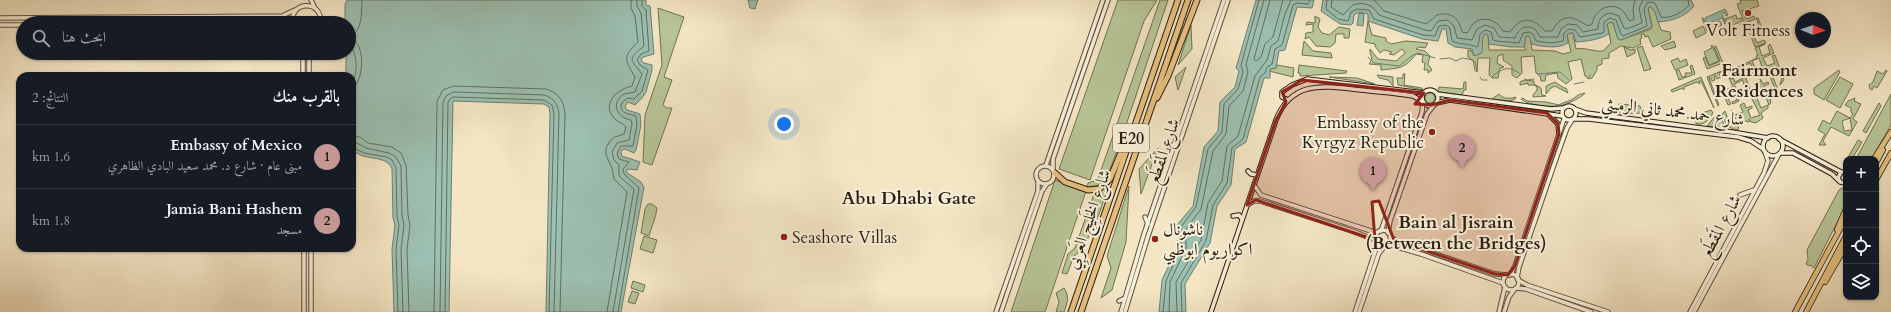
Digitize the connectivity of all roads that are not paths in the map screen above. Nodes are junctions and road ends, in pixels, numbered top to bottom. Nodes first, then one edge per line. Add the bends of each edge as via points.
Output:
1 (311, 0) edge
2 (1103, 0) edge
3 (1108, 0) edge
4 (1178, 0) edge
5 (1188, 0) edge
6 (1197, 0) edge
7 (1224, 0) edge
8 (1228, 0) edge
9 (300, 1) dead end
10 (314, 6) junction
11 (296, 9) junction
12 (282, 16) edge
13 (292, 16) edge
14 (320, 16) edge
15 (0, 18) edge
16 (16, 18) edge
17 (0, 25) edge
18 (16, 25) edge
19 (1211, 44) junction
20 (303, 60) edge
21 (309, 60) edge
22 (1195, 68) dead end
23 (303, 72) edge
24 (309, 72) edge
25 (1199, 74) junction
26 (1424, 92) junction
27 (1437, 94) junction
28 (1288, 100) junction
29 (1423, 102) junction
30 (1435, 104) junction
31 (1152, 105) junction
32 (1564, 108) junction
33 (1575, 109) junction
34 (1547, 113) junction
35 (1563, 117) junction
36 (1573, 119) junction
37 (1136, 122) junction
38 (1891, 132) edge
39 (1559, 134) junction
40 (1891, 135) edge
41 (1768, 138) junction
42 (1779, 140) junction
43 (1177, 143) junction
44 (1168, 147) dead end
45 (1764, 151) junction
46 (1891, 152) edge
47 (1780, 153) junction
48 (1876, 156) edge
49 (1879, 157) edge
50 (1046, 165) junction
51 (1883, 167) junction
52 (1054, 171) junction
53 (1248, 171) dead end
54 (1841, 172) joint
55 (1257, 174) junction
56 (1879, 174) edge
57 (1879, 178) edge
58 (1838, 180) junction
59 (1038, 181) junction
60 (1843, 183) edge
61 (1047, 184) junction
62 (1254, 185) junction
63 (1754, 190) junction
64 (1740, 194) dead end
65 (1247, 206) junction
66 (1144, 216) dead end
67 (1233, 216) dead end
68 (1843, 216) edge
69 (1242, 220) junction
70 (1843, 223) edge
71 (1148, 224) junction
72 (1379, 232) junction
73 (1388, 233) junction
74 (1390, 237) junction
75 (1376, 241) junction
76 (1843, 242) edge
77 (1386, 245) junction
78 (1830, 247) junction
79 (1843, 251) edge
80 (304, 252) edge
81 (311, 252) edge
82 (1712, 270) junction
83 (1509, 275) junction
84 (1518, 279) junction
85 (1504, 285) junction
86 (1809, 287) junction
87 (1515, 289) junction
88 (1706, 290) junction
89 (1700, 292) junction
90 (1127, 297) junction
91 (1119, 301) dead end
92 (1812, 301) junction
93 (1699, 304) junction
94 (304, 312) edge
95 (311, 312) edge
96 (996, 312) edge
97 (1001, 312) edge
98 (1071, 312) edge
99 (1081, 312) edge
100 (1122, 312) edge
101 (1125, 312) edge
102 (1211, 312) edge
103 (1355, 312) edge
104 (1359, 312) edge
105 (1499, 312) edge
106 (1504, 312) edge
107 (1591, 312) edge
108 (1608, 312) edge
109 (1690, 312) edge
110 (1694, 312) edge
111 (1792, 312) edge
112 (1795, 312) edge
113 (1806, 312) edge

1 - 10 street
2 - 50 street
3 - 52 street via 1053,159
4 - 37 highway, شارع الخَلِيج العَربِي / E20
5 - 31 highway, شارع الخَلِيج العَربِي / E20
6 - 31 highway via 1165,83
7 - 19 street, شارع المَقطَع
8 - 19 street, شارع المَقطَع
9 - 11 street
10 - 11 street via 307,4
10 - 14 street
11 - 12 street
11 - 13 street
15 - 16 street
17 - 18 street
19 - 25 street, شارع المَقطَع
19 - 43 street, شارع المَقطَع
20 - 23 street
21 - 24 street
22 - 25 street
25 - 43 street, شارع المَقطَع
26 - 27 street via 1431,91
26 - 28 street via 1307,79 1282,92 1282,97
26 - 29 street
27 - 30 street
27 - 32 street via 1552,109
28 - 29 street via 1306,88 1327,86 1413,96
28 - 55 street via 1278,114
29 - 30 street via 1428,105
29 - 72 street via 1422,112
30 - 34 street via 1450,100
30 - 73 street via 1426,114
31 - 99 highway, شارع الخَلِيج العَربِي / E20
32 - 33 street via 1569,106
32 - 35 street
33 - 36 street via 1576,115
33 - 41 street, شارع حمد محمد ثاني الرميثي via 1586,113
34 - 35 street
34 - 39 street via 1555,120
35 - 36 street
35 - 39 street
36 - 45 street, شارع حمد محمد ثاني الرميثي via 1738,138 1751,141
36 - 84 street via 1557,156 1519,267
37 - 52 highway via 1128,134 1112,174 1103,187 1088,190 1065,182
37 - 98 highway, شارع الخَلِيج العَربِي / E20
38 - 48 highway
39 - 83 street via 1515,266
40 - 49 highway
41 - 42 street
41 - 45 street via 1763,144
42 - 47 street via 1783,147
42 - 54 street
43 - 44 street
43 - 71 street, شارع المَقطَع
43 - 90 street, شارع المَقطَع
45 - 47 street via 1770,155
45 - 63 street, شارع المَقطَع via 1767,166
46 - 51 highway
47 - 58 street via 1793,153 1832,174
47 - 88 street, شارع المَقطَع
50 - 52 street
50 - 59 street via 1037,171
51 - 56 highway
51 - 57 highway
52 - 61 street via 1053,180
53 - 55 street
54 - 58 street
55 - 62 street
58 - 60 street
59 - 61 street
59 - 96 street via 1038,191
61 - 97 street via 1042,191
62 - 65 street
62 - 72 street via 1257,192 1263,196
63 - 64 street
63 - 82 street, شارع المَقطَع
65 - 69 street
65 - 75 street via 1254,201 1260,201 1345,228
66 - 71 street
67 - 69 street via 1239,215
68 - 78 highway
69 - 102 street
70 - 78 highway
71 - 90 street, شارع المَقطَع
72 - 73 street
72 - 75 street
73 - 74 street
74 - 77 street
74 - 83 street via 1495,274
75 - 77 street via 1379,245
75 - 103 street via 1375,252
76 - 92 highway
77 - 85 street
77 - 104 street via 1379,253
78 - 86 highway
79 - 92 highway
80 - 94 street
81 - 95 street
82 - 88 street via 1704,289
82 - 89 street, شارع المَقطَع
83 - 84 street
83 - 85 street via 1504,279
84 - 87 street
84 - 108 street via 1527,285
85 - 87 street via 1508,289
85 - 105 street
86 - 111 highway
86 - 112 highway
87 - 106 street
87 - 107 street via 1526,289
88 - 93 street, شارع المَقطَع
89 - 93 street via 1702,295
89 - 109 street, شارع المَقطَع
90 - 91 street
90 - 100 street, شارع المَقطَع
90 - 101 street, شارع المَقطَع
92 - 113 highway
93 - 110 street, شارع المَقطَع

